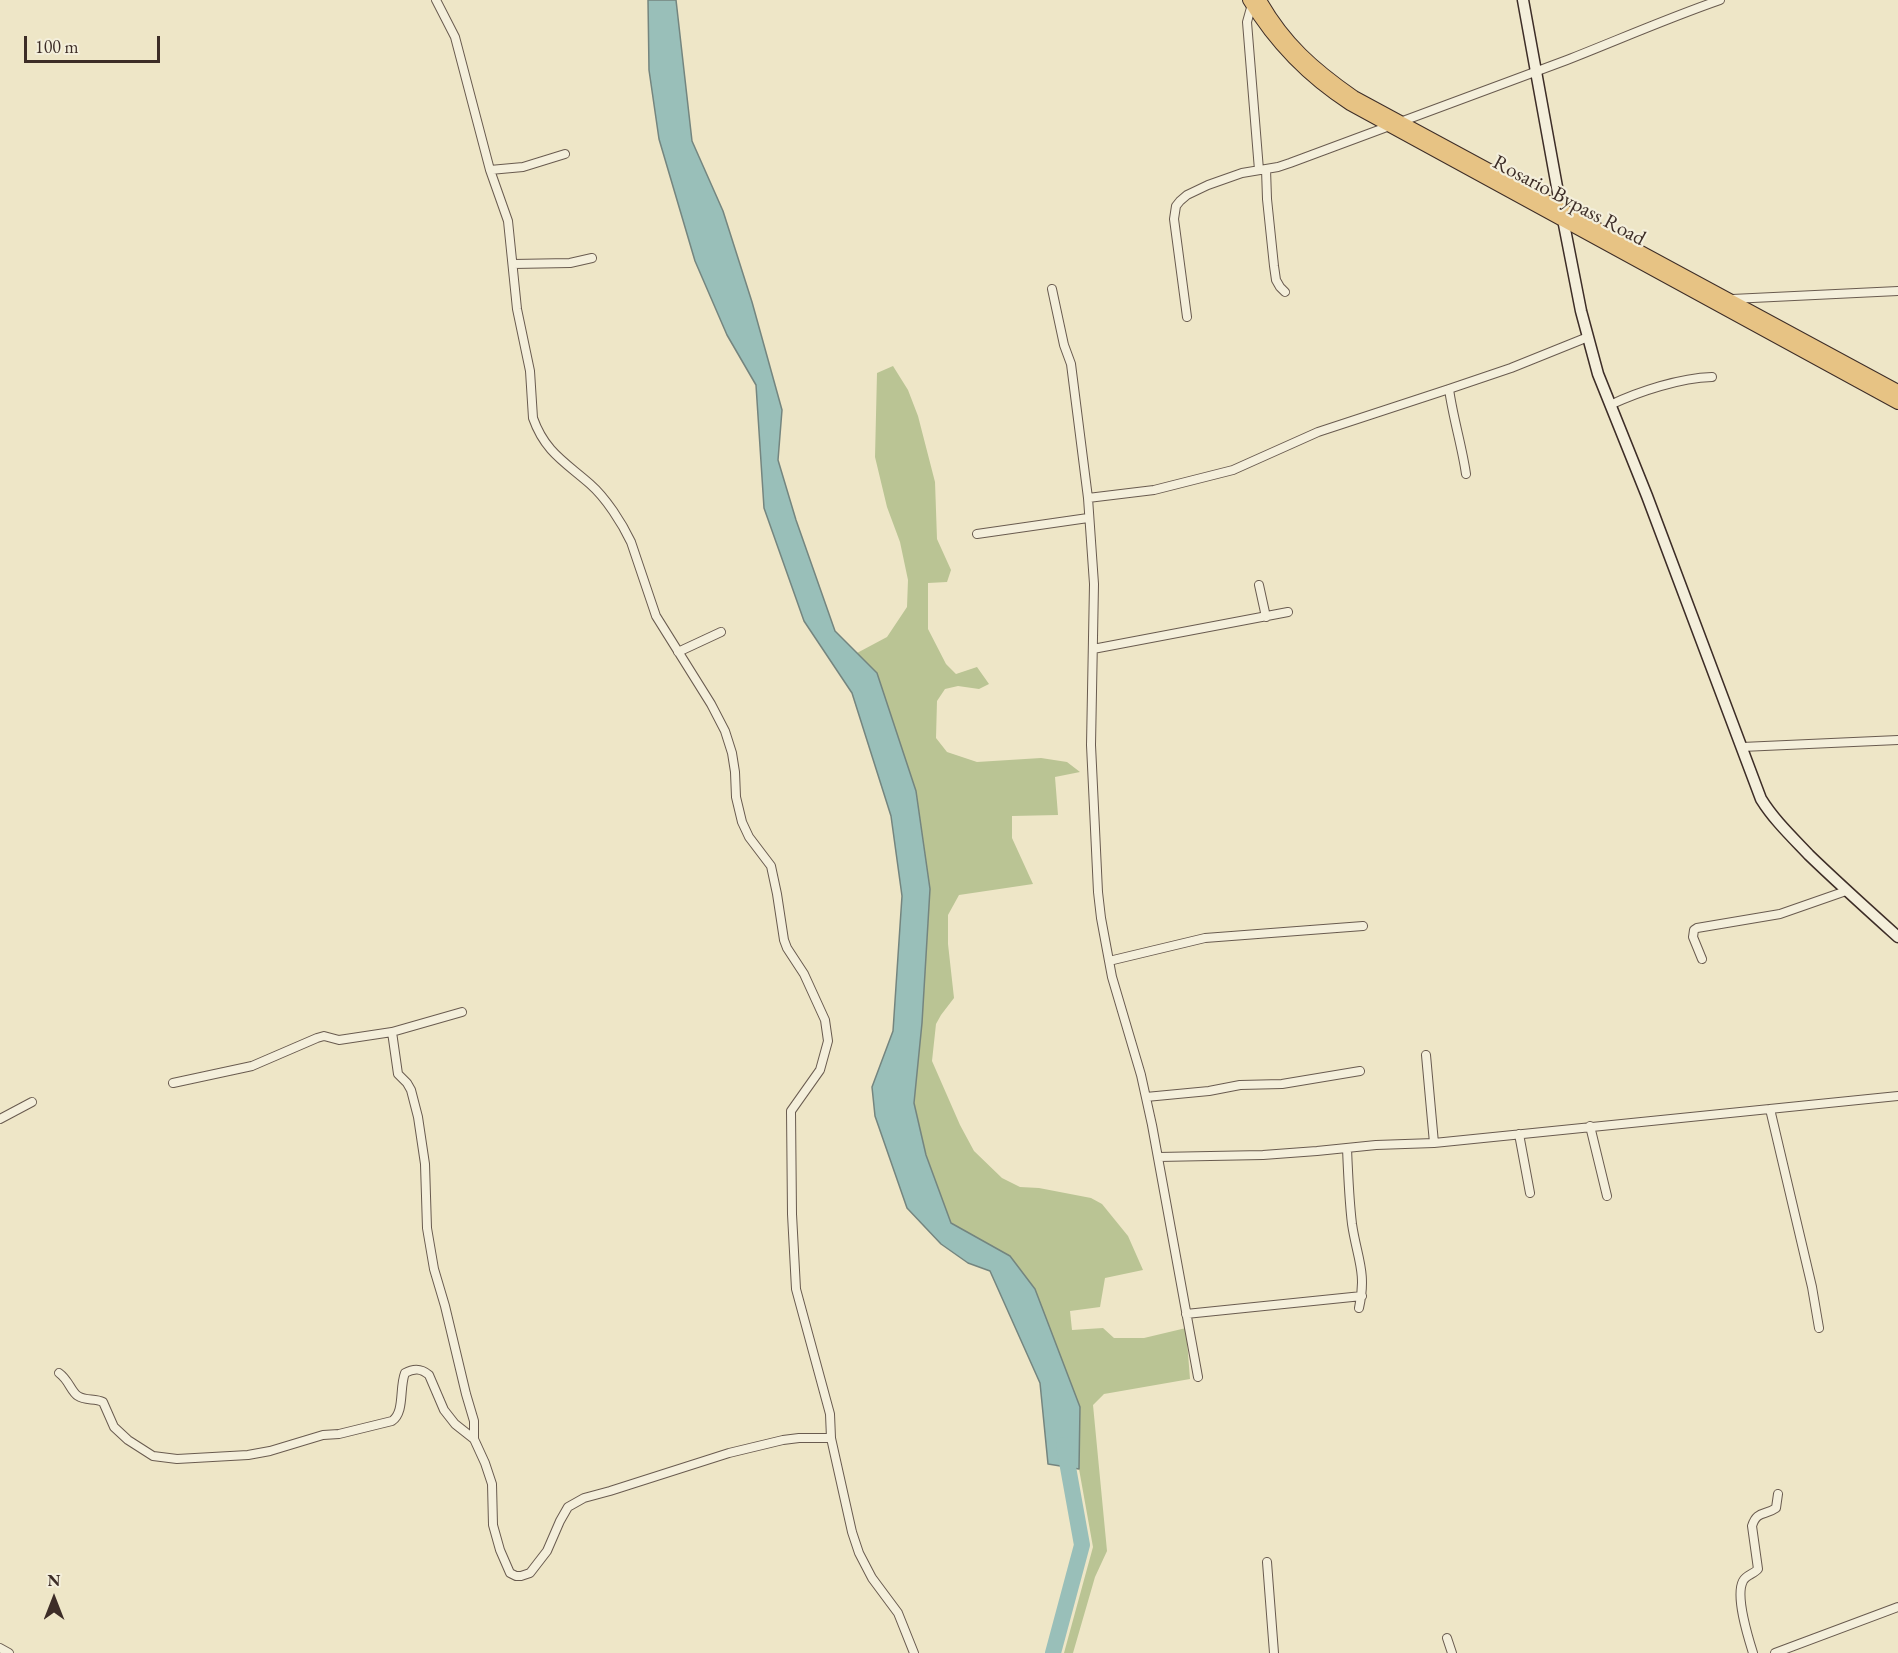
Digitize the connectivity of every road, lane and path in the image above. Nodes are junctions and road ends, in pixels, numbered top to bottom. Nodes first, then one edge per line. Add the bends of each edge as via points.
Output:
1 (436, 0) edge
2 (1523, 0) edge
3 (1720, 0) edge
4 (1254, 1) edge
5 (1535, 72) junction
6 (1393, 124) junction
7 (565, 154) dead end
8 (490, 170) junction
9 (1262, 170) junction
10 (1562, 214) junction
11 (592, 258) dead end
12 (513, 264) junction
13 (1052, 289) dead end
14 (1898, 291) edge
15 (1285, 292) dead end
16 (1728, 299) junction
17 (1187, 317) dead end
18 (1588, 337) junction
19 (1712, 377) dead end
20 (1449, 389) junction
21 (1898, 391) edge
22 (1898, 403) edge
23 (1610, 405) junction
24 (1466, 474) dead end
25 (1088, 498) junction
26 (1088, 518) junction
27 (977, 534) dead end
28 (1259, 585) dead end
29 (1288, 612) dead end
30 (1266, 617) junction
31 (722, 632) dead end
32 (1094, 649) junction
33 (678, 652) junction
34 (1898, 740) edge
35 (1742, 747) junction
36 (1846, 891) junction
37 (1363, 926) dead end
38 (1898, 937) edge
39 (1702, 959) dead end
40 (1109, 961) junction
41 (462, 1012) dead end
42 (392, 1032) junction
43 (1426, 1055) dead end
44 (1360, 1071) dead end
45 (173, 1083) dead end
46 (1898, 1096) edge
47 (1146, 1097) junction
48 (32, 1102) dead end
49 (1770, 1110) junction
50 (0, 1119) edge
51 (1590, 1126) junction
52 (1519, 1134) junction
53 (1434, 1143) junction
54 (1347, 1148) junction
55 (1158, 1157) junction
56 (1530, 1193) dead end
57 (1608, 1196) dead end
58 (1362, 1296) junction
59 (1359, 1308) dead end
60 (1186, 1314) junction
61 (1819, 1328) dead end
62 (59, 1373) dead end
63 (1198, 1377) dead end
64 (831, 1438) junction
65 (474, 1439) junction
66 (1778, 1494) dead end
67 (1268, 1562) dead end
68 (1898, 1606) edge
69 (1447, 1638) dead end
70 (0, 1648) edge
71 (9, 1653) edge
72 (914, 1653) edge
73 (1274, 1653) edge
74 (1452, 1653) edge
75 (1753, 1653) edge
76 (1775, 1653) edge

1 - 8 street via 455,37
2 - 5 street
3 - 5 street
4 - 6 main road, Rosario Bypass Road via 1308,63
4 - 9 street via 1247,22
5 - 6 street
5 - 10 street
6 - 9 street
6 - 10 main road, Rosario Bypass Road
7 - 8 street via 523,167
8 - 12 street via 508,221
9 - 15 street via 1276,280
9 - 17 street via 1208,185 1187,195 1176,206 1174,219
10 - 16 main road, Rosario Bypass Road
10 - 18 street
10 - 22 main road, Rosario Bypass Road
11 - 12 street via 570,263
12 - 33 street via 535,425 556,456 592,485 626,530 656,616
13 - 25 street via 1071,364
14 - 16 street
16 - 21 main road, Rosario Bypass Road
18 - 20 street
18 - 23 street
19 - 23 street via 1681,381
20 - 24 street
20 - 25 street via 1318,432 1233,470 1154,490
23 - 35 street
25 - 26 street
26 - 27 street
26 - 32 street
28 - 30 street
29 - 30 street
30 - 32 street
31 - 33 street
32 - 40 street via 1090,714 1093,816 1098,892
33 - 64 street via 725,730 742,822 771,866 784,940 816,998 828,1034 820,1070 791,1111 796,1289 830,1414
34 - 35 street
35 - 36 street via 1771,815
36 - 38 street
36 - 39 street via 1780,914 1697,928 1693,937
37 - 40 street via 1205,938
40 - 47 street
41 - 42 street
42 - 45 street via 339,1040 324,1036 252,1066
42 - 65 street via 398,1074 411,1090 418,1117 434,1269 474,1420
43 - 53 street
44 - 47 street via 1282,1084 1240,1085
46 - 49 street
47 - 55 street
48 - 50 street
49 - 51 street
49 - 61 street
51 - 52 street
51 - 57 street
52 - 53 street
52 - 56 street
53 - 54 street
54 - 55 street
54 - 58 street via 1348,1188 1363,1278
55 - 60 street
58 - 59 street
58 - 60 street
60 - 63 street
62 - 65 street via 78,1396 103,1402 114,1427 128,1440 163,1458 248,1455 392,1420 398,1417 405,1373 419,1369 429,1375 444,1410
64 - 65 street via 799,1438 729,1453 584,1498 568,1508 547,1551 530,1574 521,1576 510,1573 500,1551 493,1525 492,1484
64 - 72 street via 859,1553 898,1612
66 - 75 street via 1776,1508 1754,1520 1758,1569 1745,1579 1741,1588
67 - 73 street
68 - 76 street
69 - 74 street
70 - 71 street

